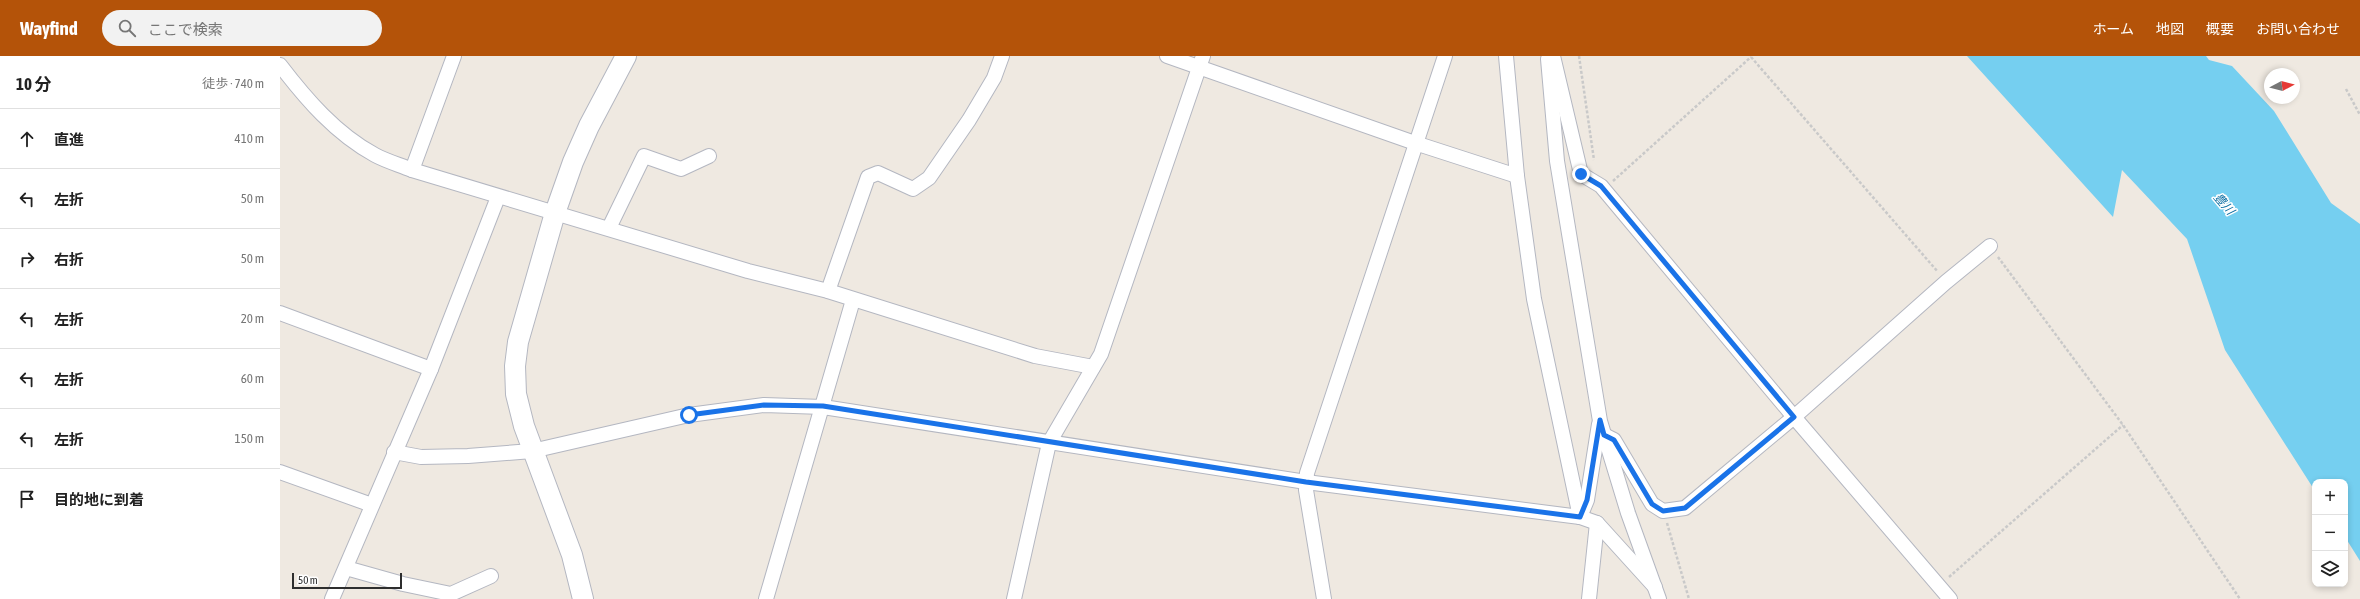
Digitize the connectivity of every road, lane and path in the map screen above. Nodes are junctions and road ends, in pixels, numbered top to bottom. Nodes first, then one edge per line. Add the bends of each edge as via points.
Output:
1 (454, 56) edge
2 (626, 56) edge
3 (1002, 56) edge
4 (1167, 56) edge
5 (1445, 56) edge
6 (1506, 56) edge
7 (1548, 56) edge
8 (1553, 56) edge
9 (1579, 56) edge
10 (1751, 57) edge
11 (1201, 62) edge
12 (280, 65) edge
13 (2346, 89) dead end
14 (2360, 115) edge
15 (1415, 143) junction
16 (709, 156) dead end
17 (412, 170) junction
18 (1517, 176) junction
19 (1601, 186) junction
20 (498, 197) junction
21 (555, 214) junction
22 (609, 228) junction
23 (1990, 246) joint
24 (1946, 282) junction
25 (828, 292) junction
26 (853, 300) junction
27 (280, 313) edge
28 (1093, 367) junction
29 (431, 369) junction
30 (823, 406) junction
31 (1794, 417) junction
32 (1600, 420) junction
33 (2123, 425) junction
34 (1604, 435) junction
35 (1049, 443) junction
36 (532, 450) junction
37 (394, 452) junction
38 (280, 472) edge
39 (1306, 482) junction
40 (372, 504) junction
41 (1663, 511) junction
42 (1580, 517) junction
43 (1597, 523) junction
44 (346, 568) junction
45 (491, 576) dead end
46 (1939, 586) junction
47 (1657, 593) edge
48 (332, 599) edge
49 (583, 599) edge
50 (766, 599) edge
51 (1014, 599) edge
52 (1324, 599) edge
53 (1589, 599) edge
54 (1689, 599) edge
55 (1950, 599) edge
56 (2240, 599) edge

1 - 17 street
2 - 21 street via 588,126
3 - 25 street via 991,84 929,178 913,189 878,173 868,177
4 - 11 street
5 - 15 street
6 - 18 street
7 - 32 street via 1557,161
8 - 19 street via 1581,174
9 - 19 path via 1594,164
10 - 19 path via 1630,166 1611,182
10 - 24 path
11 - 15 street
11 - 28 street via 1101,354
12 - 17 street via 307,100 345,134 375,155
13 - 14 path
15 - 18 street
15 - 39 street via 1309,466
16 - 22 street via 681,169 644,156
17 - 20 street
18 - 42 street via 1534,299
19 - 31 street
20 - 21 street
20 - 29 street
21 - 22 street
21 - 36 street via 518,342 515,366 516,394
22 - 25 street via 748,271
23 - 24 street
23 - 33 path
24 - 31 street
25 - 26 street
26 - 28 street via 1035,356
26 - 30 street
27 - 29 street
28 - 35 street
29 - 37 street
30 - 35 street
30 - 36 street via 764,405 689,415
30 - 50 street
31 - 41 street via 1685,508
31 - 46 street
32 - 34 street
32 - 42 street via 1587,500
33 - 46 path
33 - 56 path
34 - 41 street via 1614,440 1652,504
34 - 47 street via 1628,513
35 - 39 street
35 - 51 street
36 - 37 street via 429,456
36 - 49 street via 572,555
37 - 40 street
38 - 40 street
39 - 42 street
39 - 52 street
40 - 44 street
41 - 54 path
42 - 43 street
43 - 47 street
43 - 53 street
44 - 45 street via 451,594
44 - 48 street
46 - 55 street

